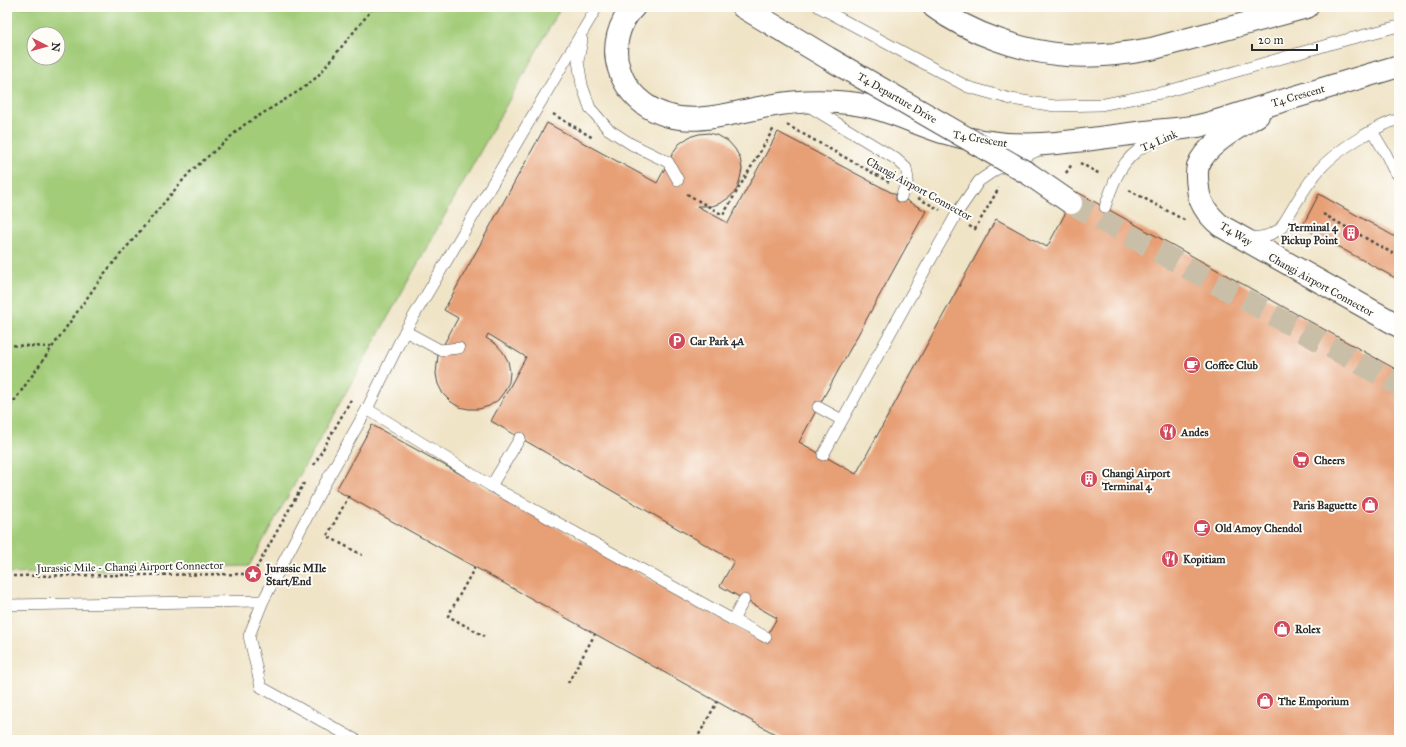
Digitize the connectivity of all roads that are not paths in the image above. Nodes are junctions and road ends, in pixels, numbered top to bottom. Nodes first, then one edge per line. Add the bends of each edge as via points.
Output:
1 (597, 7) edge
2 (634, 7) edge
3 (743, 7) edge
4 (819, 7) edge
5 (934, 7) edge
6 (1307, 7) edge
7 (1399, 26) edge
8 (584, 32) junction
9 (1399, 66) edge
10 (801, 102) junction
11 (1275, 103) junction
12 (1399, 119) edge
13 (1198, 126) junction
14 (1372, 130) junction
15 (1054, 143) junction
16 (1399, 176) edge
17 (678, 180) dead end
18 (903, 194) road end
19 (1071, 203) tunnel mouth
20 (1105, 207) dead end
21 (1232, 233) junction
22 (1399, 326) edge
23 (405, 331) junction
24 (459, 348) dead end
25 (818, 406) dead end
26 (367, 409) junction
27 (842, 420) junction
28 (520, 438) dead end
29 (823, 455) dead end
30 (491, 486) junction
31 (744, 600) dead end
32 (263, 601) junction
33 (7, 605) edge
34 (733, 620) junction
35 (766, 637) dead end
36 (356, 740) edge

1 - 8 lane
2 - 10 main road, T4 Crescent via 619,31 616,47 617,64 622,80 629,90 642,102 663,114 689,119 703,118
3 - 19 main road, T4 Departure Drive, bridge via 1028,174
4 - 7 lane via 968,87 1011,99 1055,106 1100,105 1165,92
5 - 6 main road via 959,23 1013,44 1039,51 1093,56 1152,49
8 - 17 lane via 578,60 582,85 590,108 608,130 668,162
8 - 23 lane
9 - 11 main road, T4 Crescent
10 - 15 main road, T4 Crescent via 852,103 875,108 943,132 982,141 1012,145
10 - 18 lane via 896,159 906,168 908,179
11 - 13 main road, T4 Crescent
11 - 21 main road, T4 Way via 1218,142 1204,154 1198,167 1198,193 1203,207 1212,219
12 - 14 lane
13 - 15 main road, T4 Crescent
13 - 20 lane, T4 Link via 1137,150 1114,181
14 - 16 lane
14 - 21 lane via 1320,169 1280,228 1273,234 1260,238
15 - 27 lane via 995,170 979,181 954,218
21 - 22 main road, T4 Way
23 - 24 lane via 440,350
23 - 26 lane
25 - 27 lane
26 - 30 lane
26 - 32 lane
27 - 29 lane
28 - 30 lane
30 - 34 lane
31 - 34 lane
32 - 33 lane
32 - 36 lane via 249,636 261,688
34 - 35 lane

